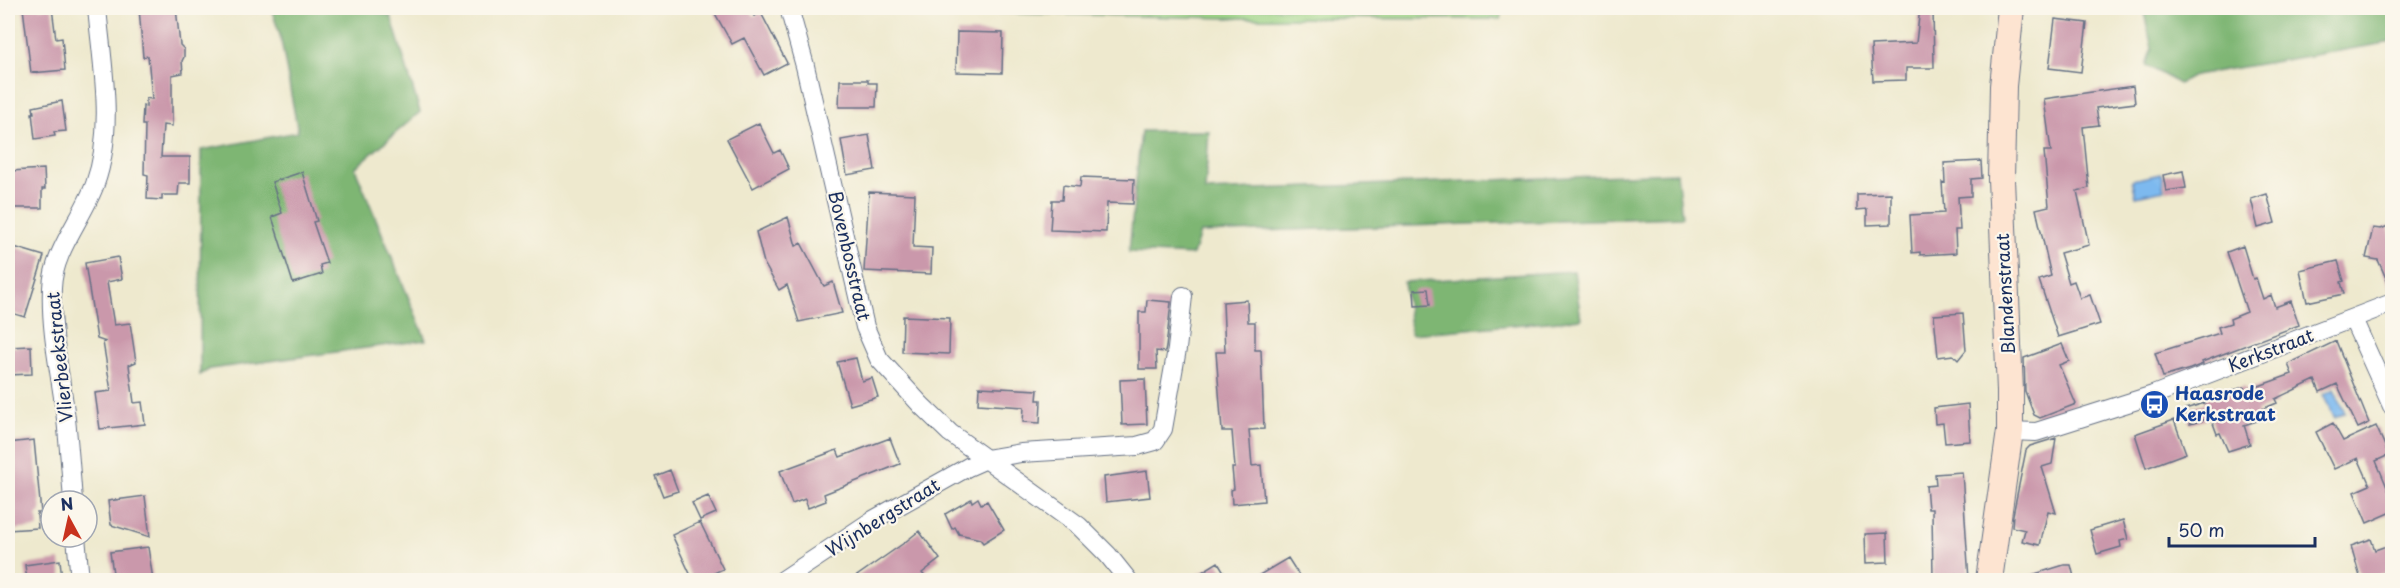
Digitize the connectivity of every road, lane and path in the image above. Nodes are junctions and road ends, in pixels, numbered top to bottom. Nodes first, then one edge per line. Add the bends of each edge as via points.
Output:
1 (96, 8) edge
2 (789, 8) edge
3 (2011, 8) edge
4 (1183, 296) dead end
5 (2392, 303) edge
6 (2354, 320) junction
7 (2392, 406) edge
8 (2010, 431) junction
9 (986, 459) junction
10 (72, 489) edge
11 (77, 549) edge
12 (80, 580) edge
13 (783, 580) edge
14 (1128, 580) edge
15 (1989, 580) edge

1 - 10 street, Vlierbeekstraat via 105,105 103,149 96,182 56,266 52,287
2 - 9 street, Bovenbosstraat via 865,327 879,359 950,433
3 - 8 street, Blandenstraat via 2003,86 2001,179
4 - 9 street via 1163,429 1155,441 1137,446
5 - 6 street, Kerkstraat
6 - 7 street
6 - 8 street, Kerkstraat via 2153,395 2036,432
8 - 15 street, Blandenstraat
9 - 13 street, Wijnbergstraat via 873,520
9 - 14 street, Bovenbosstraat via 1079,526
11 - 12 street

